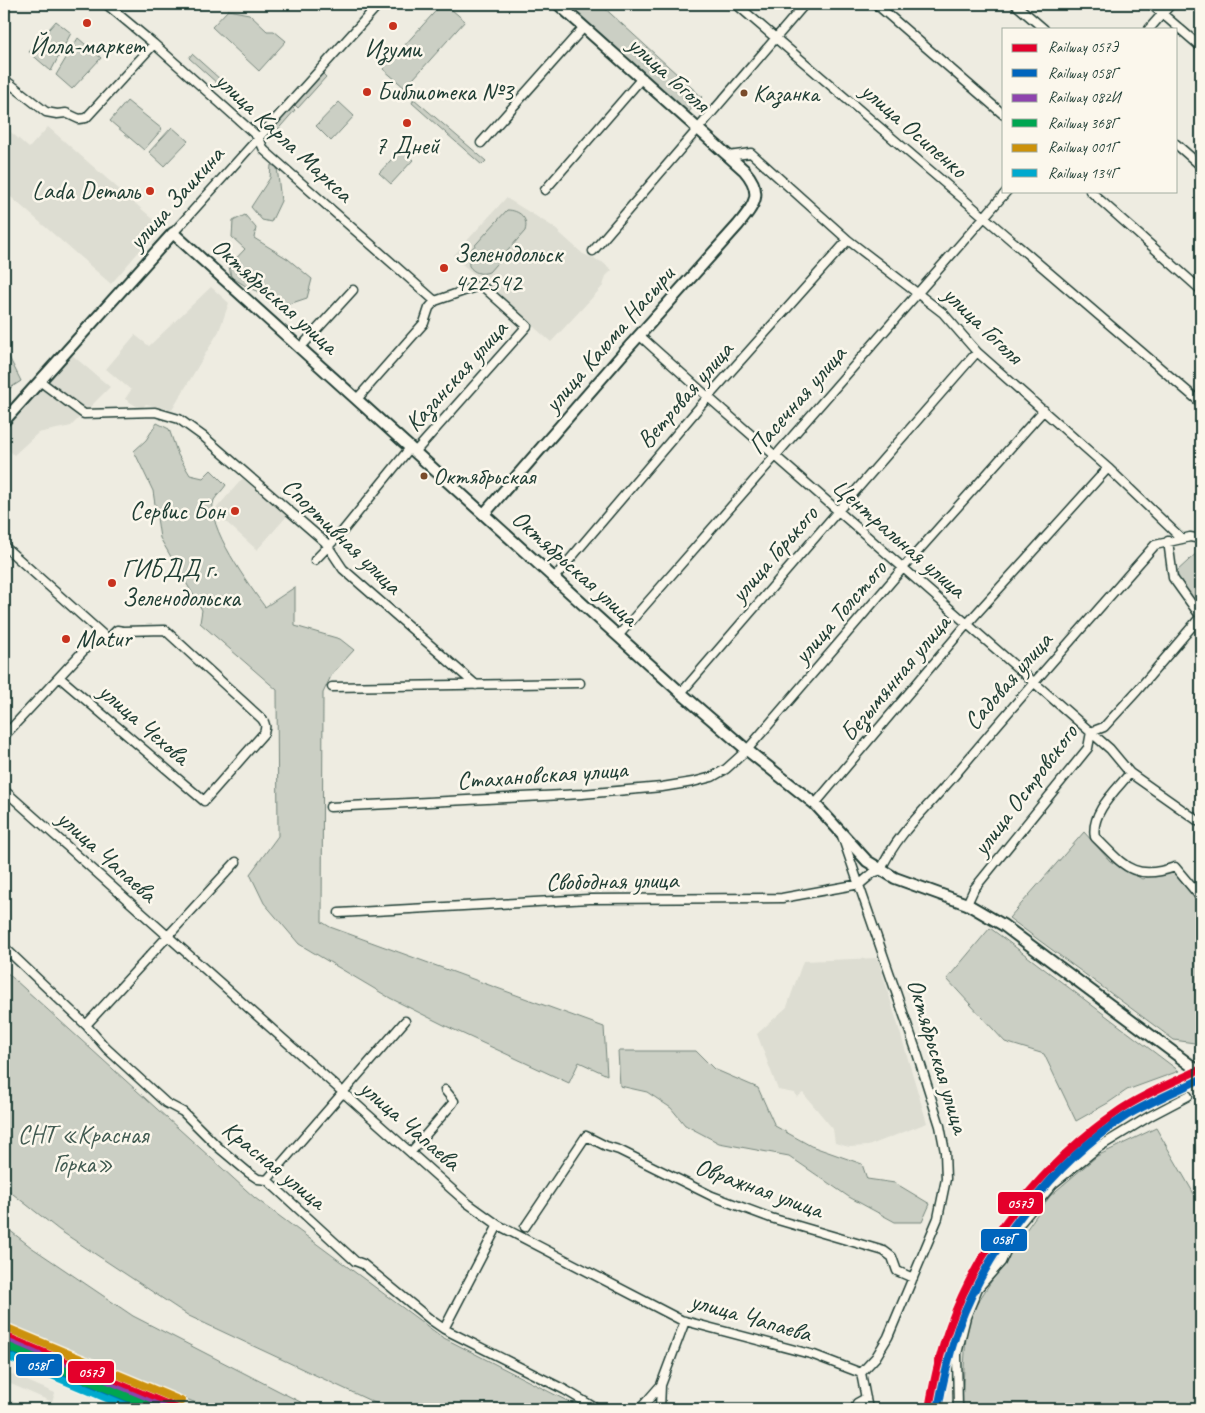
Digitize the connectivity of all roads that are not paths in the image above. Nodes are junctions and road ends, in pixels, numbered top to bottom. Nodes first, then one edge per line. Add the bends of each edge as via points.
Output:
1 (106, 4) edge
2 (379, 4) edge
3 (558, 4) edge
4 (736, 4) edge
5 (805, 4) edge
6 (876, 4) edge
7 (1015, 4) edge
8 (1151, 4) edge
9 (1171, 4) edge
10 (1162, 14) junction
11 (584, 27) junction
12 (1043, 28) edge
13 (1150, 28) edge
14 (776, 38) junction
15 (154, 44) junction
16 (1201, 47) edge
17 (642, 78) junction
18 (4, 79) edge
19 (1002, 113) edge
20 (699, 129) junction
21 (259, 138) junction
22 (481, 142) dead end
23 (1178, 146) edge
24 (728, 156) junction
25 (1201, 166) edge
26 (755, 187) joint
27 (545, 190) dead end
28 (1006, 192) edge
29 (1091, 192) edge
30 (984, 217) junction
31 (173, 233) junction
32 (848, 240) junction
33 (593, 250) dead end
34 (353, 290) dead end
35 (1201, 290) edge
36 (918, 293) junction
37 (435, 301) junction
38 (639, 335) junction
39 (300, 348) junction
40 (977, 352) junction
41 (41, 382) junction
42 (708, 397) junction
43 (357, 399) junction
44 (1201, 403) edge
45 (1044, 410) junction
46 (4, 421) edge
47 (412, 450) junction
48 (775, 456) junction
49 (1108, 468) junction
50 (838, 511) junction
51 (484, 514) junction
52 (1182, 539) junction
53 (1201, 539) edge
54 (1168, 541) junction
55 (4, 546) edge
56 (328, 547) junction
57 (315, 560) dead end
58 (904, 568) junction
59 (554, 578) junction
60 (1201, 616) edge
61 (968, 624) junction
62 (100, 632) junction
63 (618, 636) junction
64 (59, 677) junction
65 (1033, 682) junction
66 (580, 683) dead end
67 (476, 685) junction
68 (332, 687) dead end
69 (681, 693) junction
70 (1091, 732) junction
71 (4, 736) edge
72 (747, 750) junction
73 (1130, 773) junction
74 (4, 790) edge
75 (816, 804) junction
76 (330, 807) dead end
77 (1201, 823) edge
78 (840, 831) junction
79 (236, 862) dead end
80 (881, 870) junction
81 (860, 884) junction
82 (1201, 898) edge
83 (967, 904) junction
84 (339, 913) dead end
85 (167, 936) junction
86 (4, 947) edge
87 (405, 1021) dead end
88 (86, 1025) junction
89 (1201, 1073) edge
90 (445, 1090) dead end
91 (342, 1092) junction
92 (1188, 1096) dead end
93 (411, 1152) junction
94 (267, 1180) junction
95 (498, 1225) junction
96 (525, 1227) dead end
97 (913, 1278) junction
98 (686, 1321) junction
99 (444, 1328) junction
100 (861, 1372) junction
101 (661, 1385) junction
102 (866, 1398) junction
103 (597, 1409) edge
104 (640, 1409) edge
105 (660, 1409) edge
106 (855, 1409) edge
107 (868, 1409) edge
108 (958, 1409) edge

1 - 15 street, улица Карла Маркса
2 - 21 street, улица Заикина
3 - 11 main road, улица Гоголя
4 - 14 street, улица Осипенко
5 - 14 street
6 - 19 street
7 - 12 street
8 - 10 street
9 - 10 street
10 - 13 street
10 - 16 street
11 - 17 main road, улица Гоголя
11 - 22 street
14 - 20 street
14 - 30 street, улица Осипенко
15 - 18 street via 86,118 41,109
15 - 21 street, улица Карла Маркса
17 - 20 main road, улица Гоголя
17 - 27 street
20 - 24 main road, улица Гоголя
20 - 33 street
21 - 31 street, улица Заикина
21 - 37 street, улица Карла Маркса via 264,150
23 - 25 street
24 - 26 main road, улица Гоголя via 752,179
24 - 32 street, улица Гоголя via 751,153
26 - 38 main road, улица Каюма Насыри via 756,197 751,209
28 - 30 street, Пасечная улица
29 - 35 street
30 - 36 street, Пасечная улица
30 - 44 street, улица Осипенко
31 - 39 main road, Октябрьская улица
31 - 41 main road, улица Заикина
32 - 36 street, улица Гоголя
32 - 42 street, Ветровая улица
34 - 39 street
36 - 40 street, улица Гоголя via 943,313
36 - 48 street, Пасечная улица
37 - 43 street via 424,323
37 - 47 street, Казанская улица via 481,285 527,326
38 - 42 street, Центральная улица
38 - 51 main road, улица Каюма Насыри
39 - 43 main road, Октябрьская улица
40 - 45 street, улица Гоголя
40 - 50 street, улица Горького
41 - 46 main road, улица Заикина
41 - 56 street, Спортивная улица via 84,414 155,412 179,419 204,437
42 - 48 street, Центральная улица
42 - 59 street, Ветровая улица
43 - 47 main road, Октябрьская улица
45 - 49 street, улица Гоголя
45 - 58 street, улица Толстого
47 - 51 main road, Октябрьская улица
47 - 56 street, Казанская улица
48 - 50 street, Центральная улица
48 - 63 street, Пасечная улица
49 - 52 street, улица Гоголя
49 - 61 street, Безымянная улица
50 - 58 street, Центральная улица
50 - 69 street, улица Горького
51 - 59 main road, Октябрьская улица
52 - 53 street
52 - 54 street, Садовая улица
54 - 60 street via 1173,578
54 - 65 street, Садовая улица via 1155,545
55 - 62 street
56 - 57 street, Казанская улица
56 - 67 street, Спортивная улица via 343,569
58 - 61 street, Центральная улица
58 - 72 street, улица Толстого
59 - 63 main road, Октябрьская улица
60 - 70 street, улица Островского via 1104,727
61 - 65 street, Центральная улица
61 - 75 street, Безымянная улица
62 - 64 street
62 - 64 street, улица Чехова via 108,639 117,630 165,630 262,719 266,724 264,733 204,801
63 - 69 main road, Октябрьская улица
64 - 71 street
65 - 70 street, Центральная улица
65 - 80 street, Садовая улица via 899,838 886,856
66 - 67 street
67 - 68 street
69 - 72 main road, Октябрьская улица
70 - 73 street, Центральная улица
70 - 83 street, улица Островского via 1088,748 974,890
72 - 75 main road, Октябрьская улица
72 - 76 street, Стахановская улица via 712,777 662,787
73 - 77 street, Центральная улица
73 - 82 street via 1095,820 1095,837 1127,868 1148,873 1175,867
74 - 85 street, улица Чапаева
75 - 78 main road, Октябрьская улица
78 - 80 main road, Октябрьская улица via 867,861
78 - 81 street, Октябрьская улица
79 - 85 street
80 - 81 street, Свободная улица
80 - 83 main road, Октябрьская улица via 912,885
81 - 84 street, Свободная улица via 782,898 589,899
81 - 97 street, Октябрьская улица via 920,1062 945,1152 946,1179 938,1218
83 - 89 main road, Октябрьская улица via 1003,925
85 - 88 street
85 - 91 street, улица Чапаева
86 - 88 street, Красная улица
87 - 91 street
88 - 94 street, Красная улица via 106,1048 166,1103 183,1112 249,1174
90 - 93 street via 454,1101
91 - 93 street, улица Чапаева
91 - 94 street
92 - 108 street via 1099,1147 1053,1184 1018,1227 1000,1262 978,1288 966,1317 957,1354
93 - 95 street, улица Чапаева via 466,1202
94 - 99 street, Красная улица via 355,1261
95 - 98 street, улица Чапаева
95 - 99 street
96 - 97 street, Овражная улица via 586,1136 712,1196 772,1218 884,1251 892,1257 897,1271
97 - 100 street, Октябрьская улица via 886,1342
98 - 100 street, улица Чапаева
98 - 101 street
99 - 103 street, Красная улица
100 - 102 street
101 - 104 street
101 - 105 street
102 - 106 street via 857,1403
102 - 107 street

